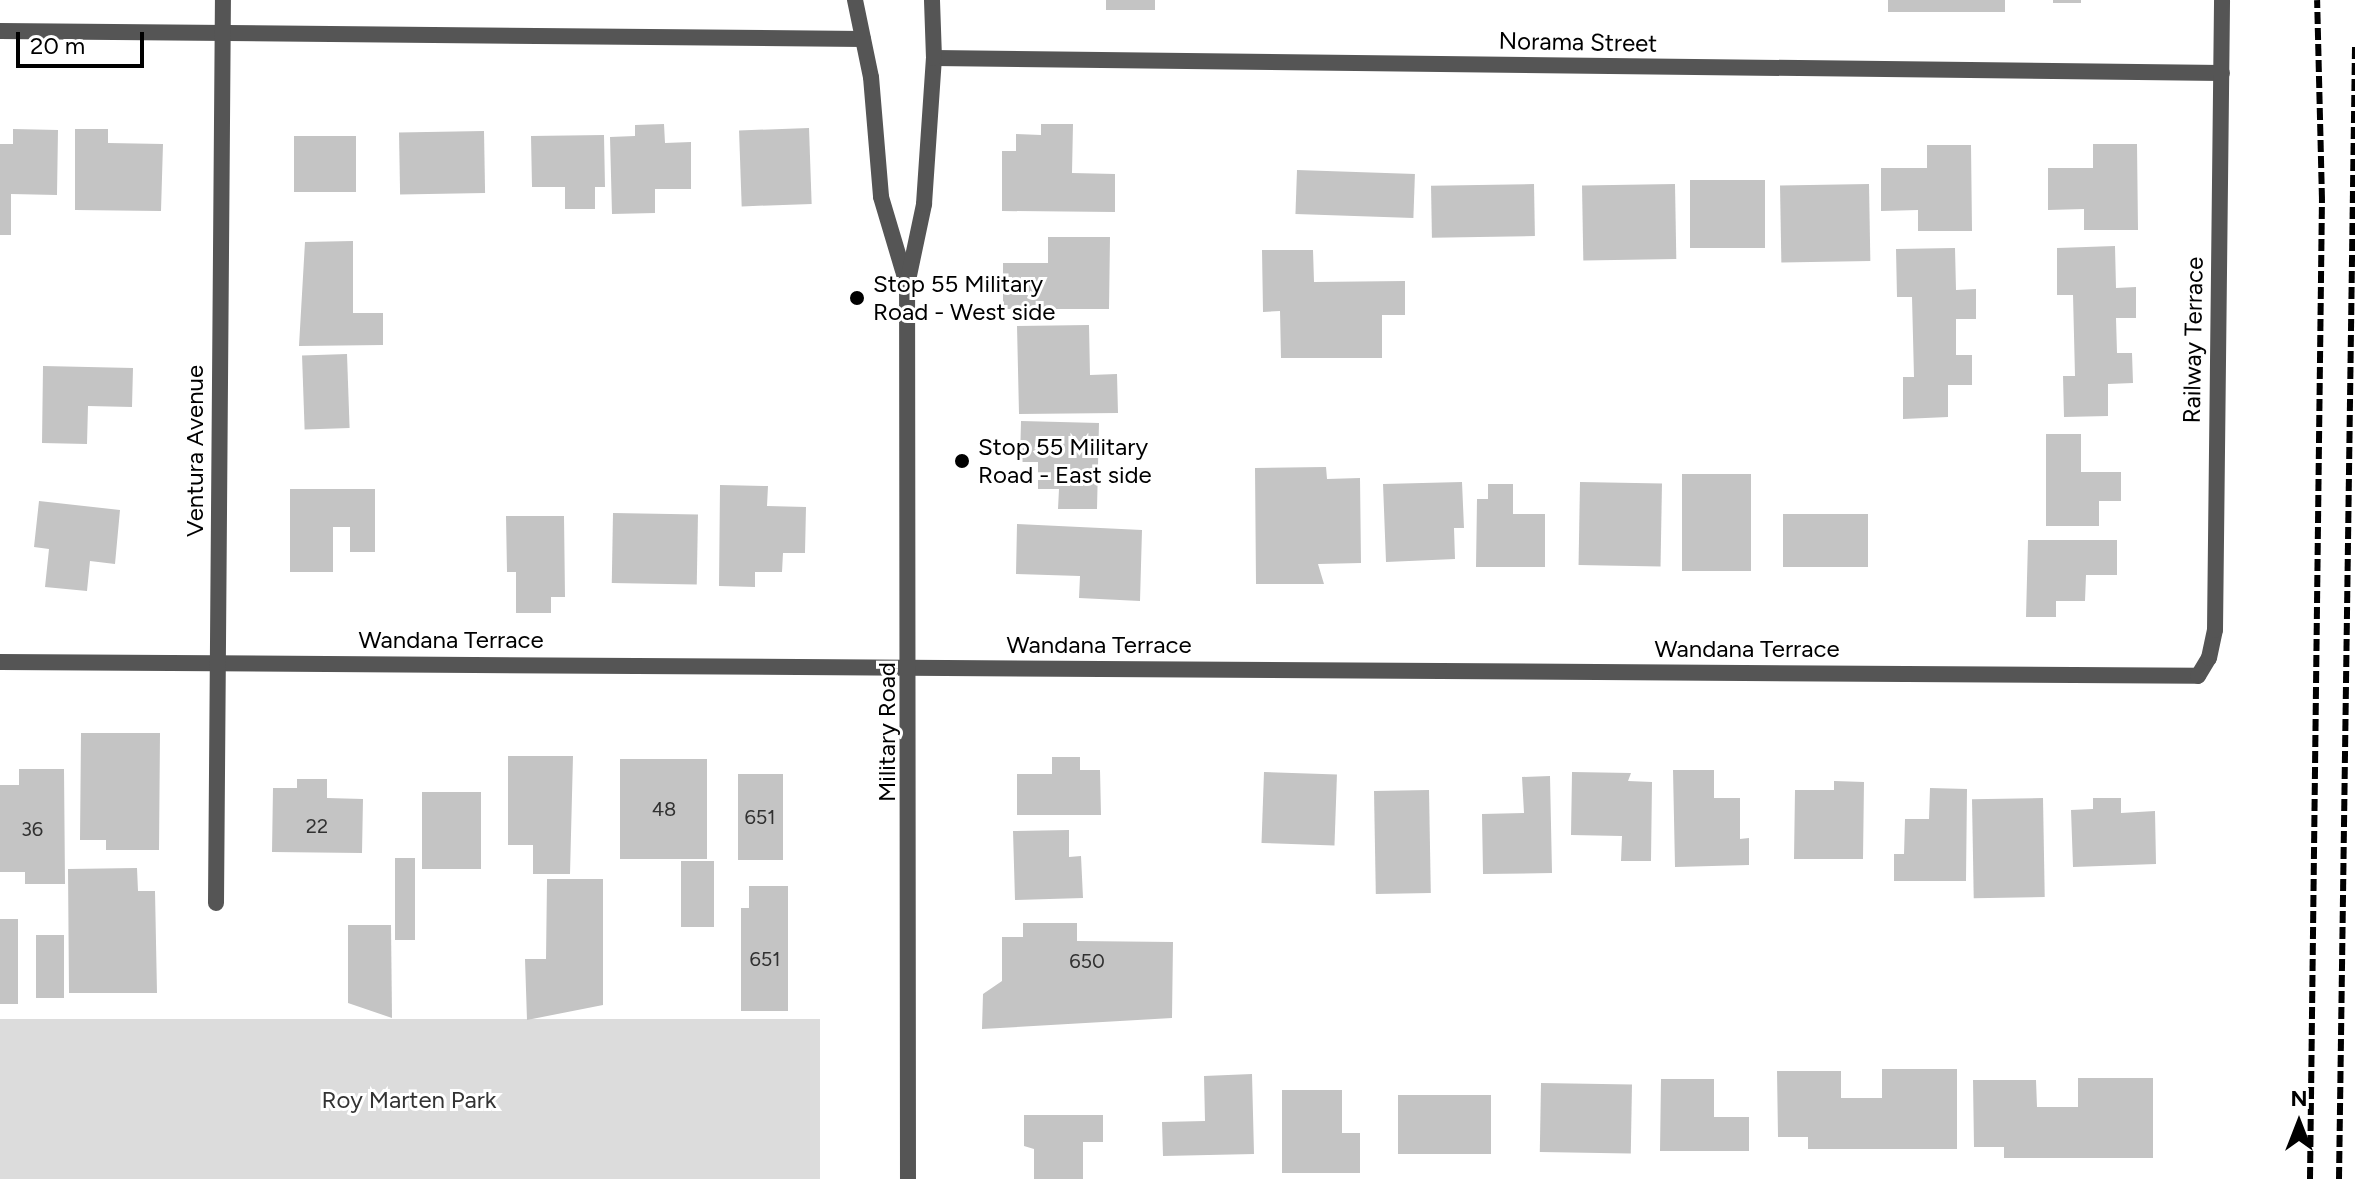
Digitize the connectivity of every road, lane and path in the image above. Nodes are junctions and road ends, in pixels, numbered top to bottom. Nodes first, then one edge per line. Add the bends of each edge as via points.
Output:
1 (223, 0) edge
2 (855, 0) edge
3 (932, 0) edge
4 (2222, 0) edge
5 (0, 31) edge
6 (223, 33) junction
7 (863, 39) junction
8 (934, 58) junction
9 (2222, 73) junction
10 (907, 285) junction
11 (0, 662) edge
12 (218, 663) junction
13 (912, 667) junction
14 (2198, 676) joint
15 (216, 903) dead end
16 (908, 1179) edge

1 - 6 street, Ventura Avenue
2 - 7 street, Military Road
3 - 8 street, Military Road
4 - 9 street, Railway Terrace
5 - 6 street
6 - 7 street
6 - 12 street, Ventura Avenue
7 - 10 street, Military Road via 881,197
8 - 9 street, Norama Street
8 - 10 street, Military Road via 924,204
9 - 14 street, Railway Terrace via 2215,630 2209,658
10 - 13 street, Military Road
11 - 12 street, Wandana Terrace
12 - 13 street, Wandana Terrace
12 - 15 street, Ventura Avenue
13 - 14 street, Wandana Terrace
13 - 16 street, Military Road

